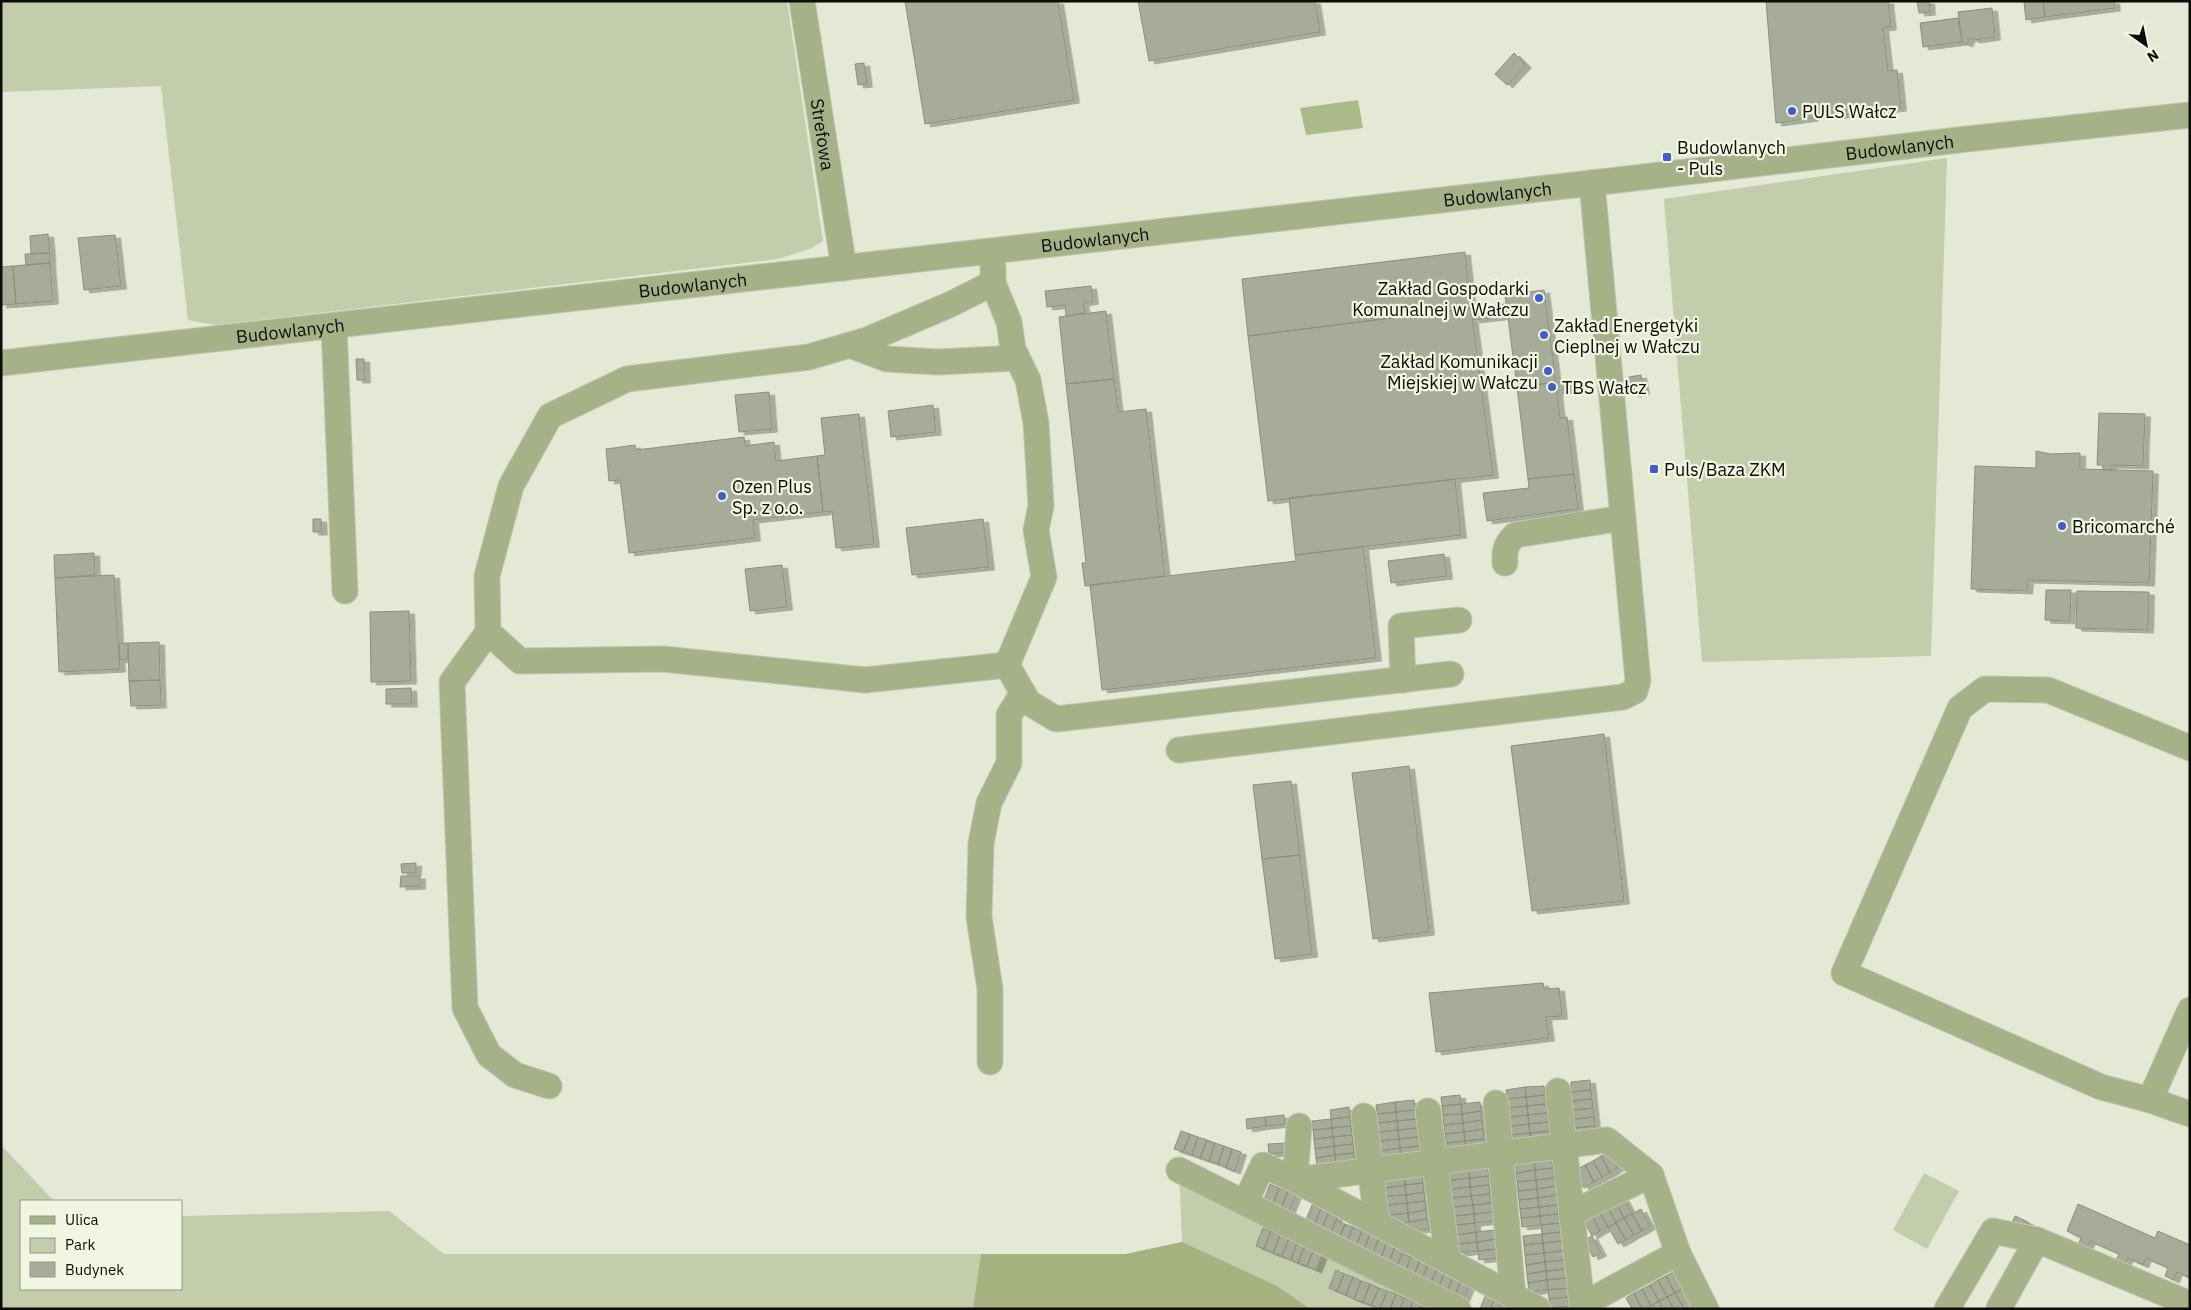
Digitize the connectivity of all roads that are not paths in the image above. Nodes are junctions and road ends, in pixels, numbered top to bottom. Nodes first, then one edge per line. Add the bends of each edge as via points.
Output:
1 (802, 1) edge
2 (2190, 115) edge
3 (1592, 183) junction
4 (992, 252) junction
5 (844, 268) junction
6 (994, 283) junction
7 (334, 326) junction
8 (850, 345) junction
9 (1017, 358) junction
10 (1, 364) edge
11 (1623, 518) junction
12 (1505, 563) dead end
13 (345, 591) dead end
14 (1460, 620) dead end
15 (488, 632) junction
16 (1006, 665) junction
17 (1451, 674) dead end
18 (1403, 680) junction
19 (1023, 693) junction
20 (2190, 748) edge
21 (1179, 750) dead end
22 (2190, 1010) edge
23 (990, 1062) dead end
24 (549, 1086) dead end
25 (1558, 1091) dead end
26 (2150, 1100) junction
27 (1496, 1103) dead end
28 (1428, 1110) dead end
29 (2190, 1114) edge
30 (1364, 1116) dead end
31 (1299, 1126) dead end
32 (1564, 1146) junction
33 (1500, 1154) junction
34 (1435, 1162) junction
35 (1179, 1170) dead end
36 (1370, 1170) junction
37 (1651, 1175) junction
38 (1295, 1180) junction
39 (1245, 1203) junction
40 (1572, 1213) junction
41 (1377, 1224) junction
42 (2037, 1240) junction
43 (1678, 1253) junction
44 (1448, 1262) junction
45 (1479, 1278) junction
46 (1513, 1296) junction
47 (1594, 1304) edge
48 (2181, 1304) edge
49 (1458, 1309) edge
50 (1469, 1309) edge
51 (1538, 1309) edge
52 (1706, 1309) edge
53 (1948, 1309) edge
54 (2001, 1309) edge

1 - 5 street, Strefowa
2 - 3 street, Budowlanych
3 - 4 street, Budowlanych
3 - 11 street
4 - 5 street, Budowlanych
4 - 6 street
5 - 7 street, Budowlanych
6 - 8 street
6 - 9 street via 1009,322
7 - 10 street, Budowlanych
7 - 13 street
8 - 9 street via 887,359 938,362
8 - 15 street via 809,357 627,378 550,416 511,486 487,576
9 - 16 street via 1028,380 1036,423 1042,506 1036,530 1044,577
11 - 12 street via 1515,535 1504,552
11 - 21 street via 1638,681 1635,691 1623,697
14 - 18 street via 1401,626
15 - 16 street via 520,661 663,659 866,680
15 - 24 street via 452,682 465,1008 489,1054 515,1075
16 - 19 street
17 - 18 street
18 - 19 street via 1056,719 1028,702
19 - 23 street via 1009,715 1009,763 989,803 981,843 979,917 990,988
20 - 26 street via 2048,690 1985,689 1960,708 1844,973 2101,1087
22 - 26 street
25 - 32 street
26 - 29 street
27 - 33 street
28 - 34 street
30 - 36 street
31 - 38 street
32 - 33 street
32 - 37 street via 1607,1140
32 - 40 street
33 - 34 street
33 - 46 street
34 - 36 street
34 - 44 street
35 - 39 street
36 - 38 street
36 - 41 street
37 - 40 street
37 - 43 street
38 - 39 street via 1263,1165
38 - 41 street
39 - 49 street
40 - 47 street
41 - 44 street
42 - 48 street
42 - 53 street via 1993,1231
42 - 54 street
43 - 47 street
43 - 52 street
44 - 45 street
45 - 46 street
45 - 50 street
46 - 51 street

